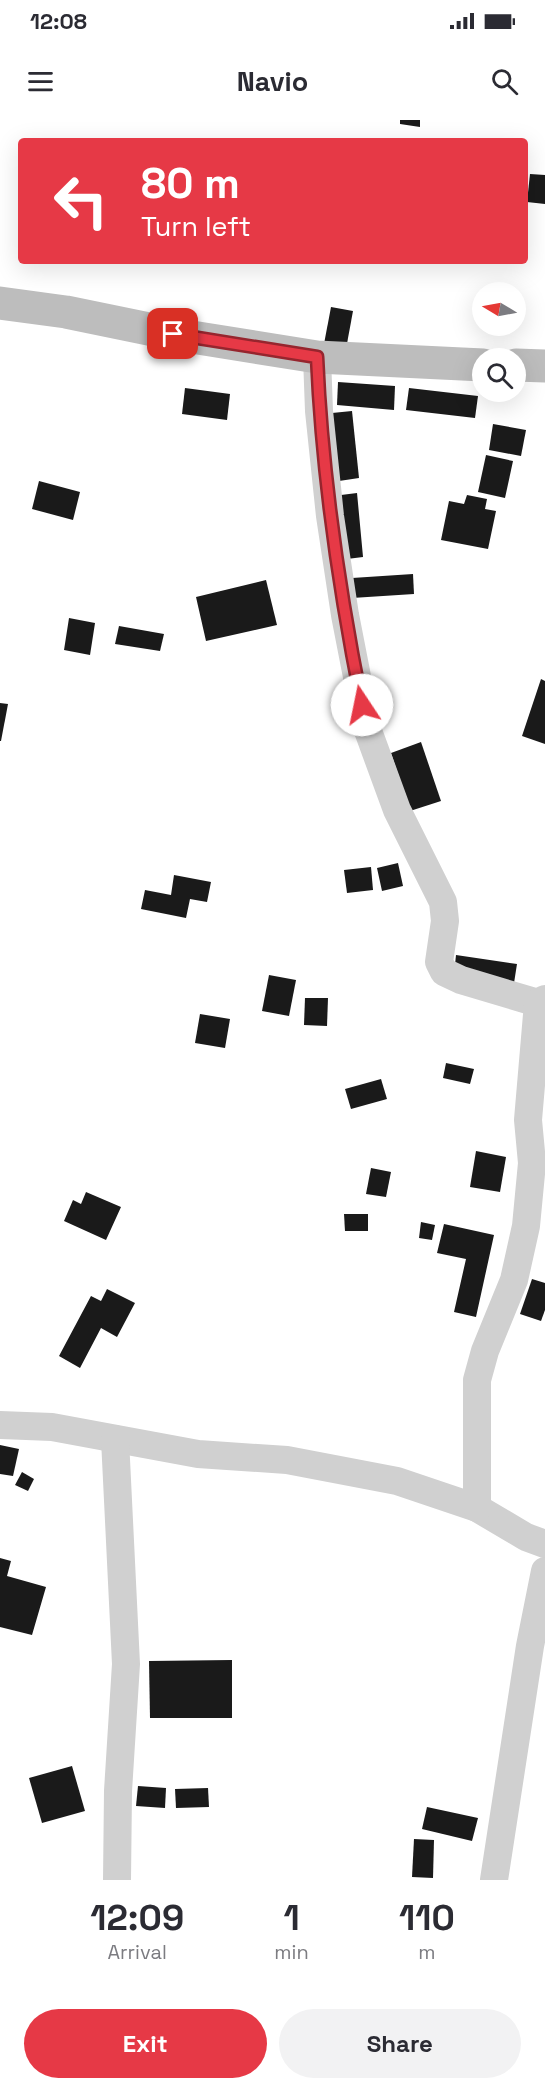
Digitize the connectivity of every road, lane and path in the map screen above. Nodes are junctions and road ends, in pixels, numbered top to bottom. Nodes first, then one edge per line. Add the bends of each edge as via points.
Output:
1 (0, 303) edge
2 (317, 357) junction
3 (472, 364) edge
4 (526, 365) edge
5 (545, 366) edge
6 (542, 1001) edge
7 (0, 1425) edge
8 (115, 1439) junction
9 (477, 1508) junction
10 (545, 1544) edge
11 (545, 1571) edge
12 (117, 1880) edge
13 (494, 1880) edge

1 - 2 street
2 - 3 street
2 - 6 street via 330,516 367,728 397,810 443,902 445,921 439,962 444,972 461,980
4 - 5 street
6 - 9 street via 528,1120 532,1163 526,1226 514,1280 477,1380
7 - 8 street via 52,1427
8 - 9 street via 198,1454 320,1466 397,1481
8 - 12 street via 126,1664
9 - 10 street
11 - 13 street

